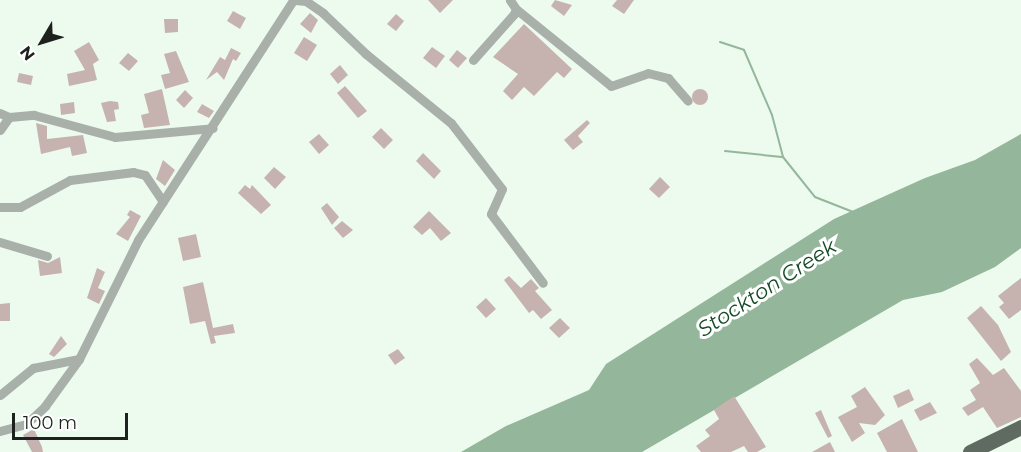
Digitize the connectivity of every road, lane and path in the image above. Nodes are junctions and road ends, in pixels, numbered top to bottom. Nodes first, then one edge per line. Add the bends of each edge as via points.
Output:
1 (294, 0) edge
2 (510, 0) edge
3 (516, 9) junction
4 (473, 60) dead end
5 (688, 101) dead end
6 (4, 115) edge
7 (213, 128) junction
8 (0, 130) edge
9 (163, 202) junction
10 (0, 207) edge
11 (0, 242) edge
12 (47, 256) dead end
13 (543, 283) dead end
14 (79, 359) junction
15 (0, 395) edge
16 (1021, 427) edge
17 (0, 431) edge
18 (986, 448) edge
19 (970, 452) edge

1 - 7 street
1 - 13 street via 306,1 323,13 366,54 451,123 502,189 491,214
2 - 3 street
3 - 4 street
3 - 5 street via 611,86 648,73 668,78
6 - 7 street via 34,115 115,137
6 - 8 street
7 - 9 street
9 - 10 street via 145,175 133,172 70,180 20,207
9 - 14 street via 138,240
11 - 12 street
14 - 15 street via 33,368
14 - 17 street via 45,406 26,424
16 - 18 highway
18 - 19 highway

